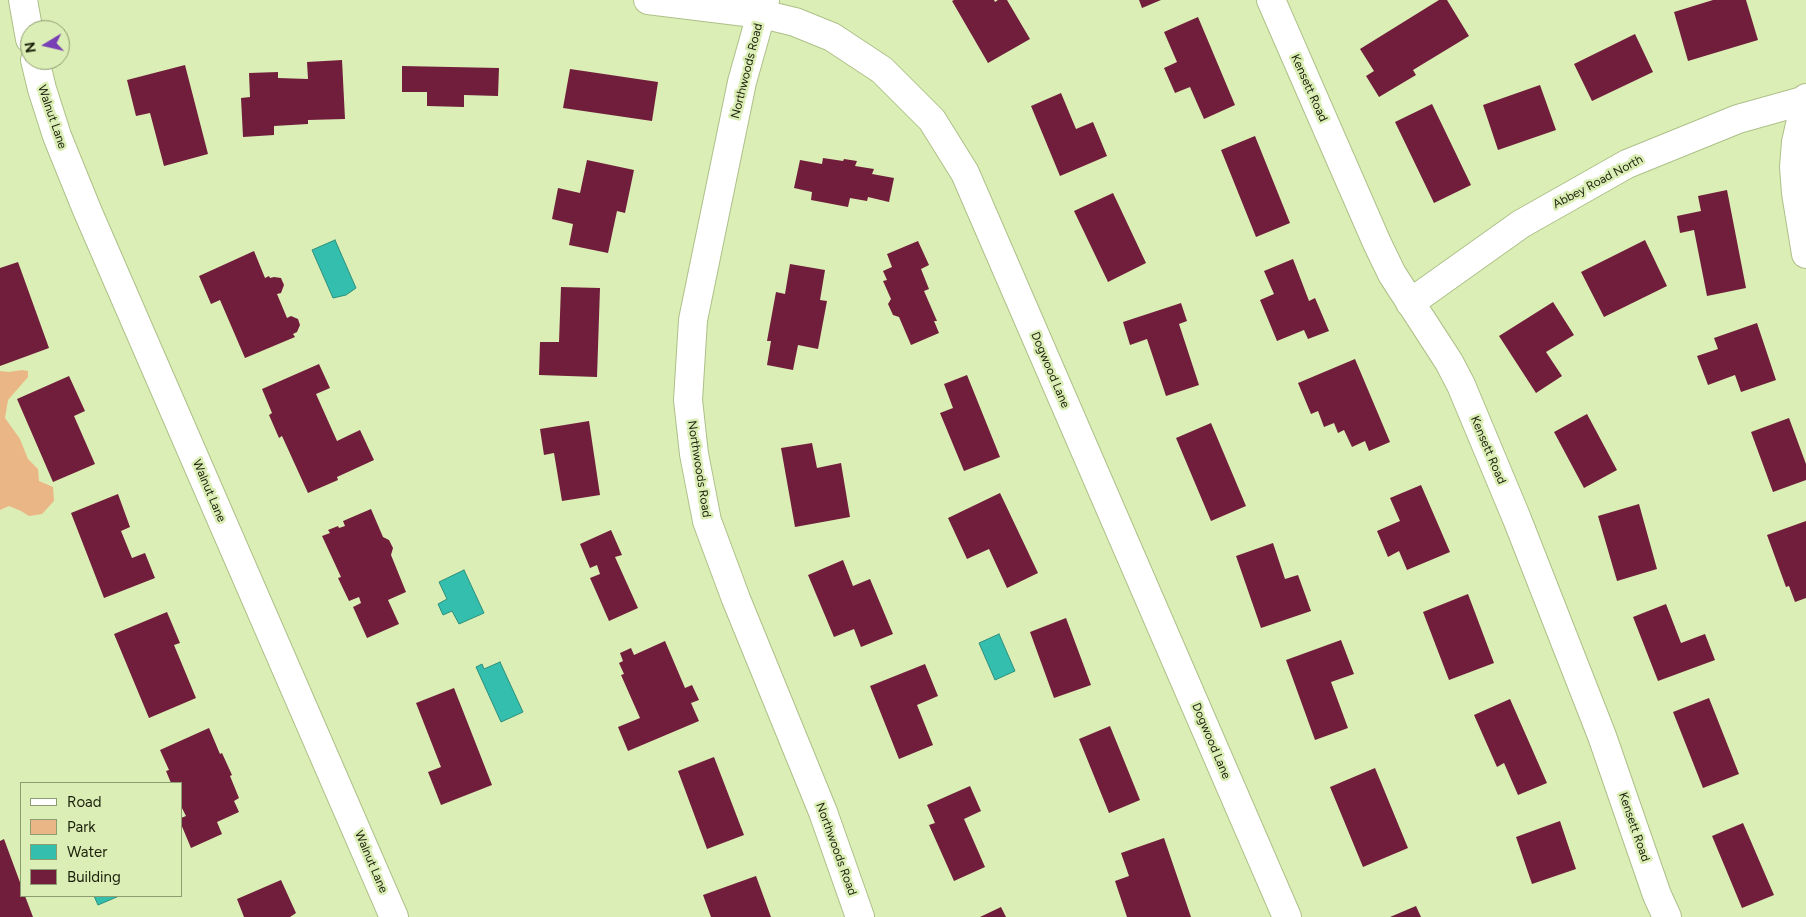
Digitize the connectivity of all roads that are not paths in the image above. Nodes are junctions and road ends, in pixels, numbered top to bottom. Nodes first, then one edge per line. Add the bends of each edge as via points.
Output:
1 (23, 0) edge
2 (648, 0) edge
3 (1280, 4) edge
4 (763, 7) edge
5 (27, 20) edge
6 (38, 70) edge
7 (1806, 100) edge
8 (1806, 254) edge
9 (1410, 303) junction
10 (394, 917) edge
11 (860, 917) edge
12 (1287, 917) edge
13 (1667, 917) edge

1 - 5 street
2 - 4 street, Dogwood Lane
3 - 9 street, Kensett Road via 1376,243
4 - 11 street, Northwoods Road via 742,82 693,320 688,400 707,521 823,812
4 - 12 street, Dogwood Lane via 832,38 882,70 932,120 965,172
6 - 10 street, Walnut Lane via 57,136 87,210
7 - 8 street via 1794,167
7 - 9 street, Abbey Road North via 1738,119 1627,164 1521,224
9 - 13 street, Kensett Road via 1457,378 1514,510 1602,736

